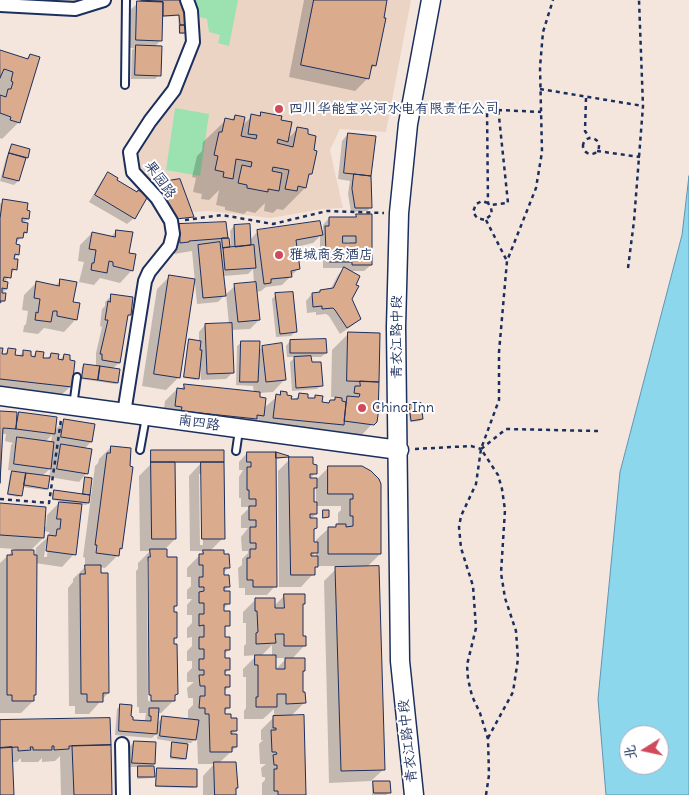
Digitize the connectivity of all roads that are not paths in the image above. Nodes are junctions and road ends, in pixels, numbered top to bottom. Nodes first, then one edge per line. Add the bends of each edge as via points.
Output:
1 (104, 0) edge
2 (126, 0) edge
3 (187, 0) edge
4 (431, 0) edge
5 (18, 3) edge
6 (0, 5) edge
7 (124, 85) dead end
8 (77, 377) dead end
9 (0, 396) edge
10 (68, 406) junction
11 (124, 413) junction
12 (146, 416) junction
13 (239, 429) junction
14 (140, 450) dead end
15 (399, 450) junction
16 (236, 451) dead end
17 (122, 744) dead end
18 (123, 795) edge
19 (414, 795) edge

1 - 5 street via 75,9
2 - 7 lane
3 - 11 street, 果园路 via 193,42 174,90 130,152 133,172 157,198 171,221 173,234 170,246 145,282
4 - 15 main road, 青衣江路中段 via 408,124 399,213 396,327
5 - 6 street
8 - 10 lane
9 - 10 main road, 南四路
10 - 11 main road, 南四路
11 - 12 main road, 南四路
12 - 13 main road, 南四路
12 - 14 lane
13 - 15 main road, 南四路
13 - 16 lane
15 - 19 main road, 青衣江路中段 via 400,661
17 - 18 street

